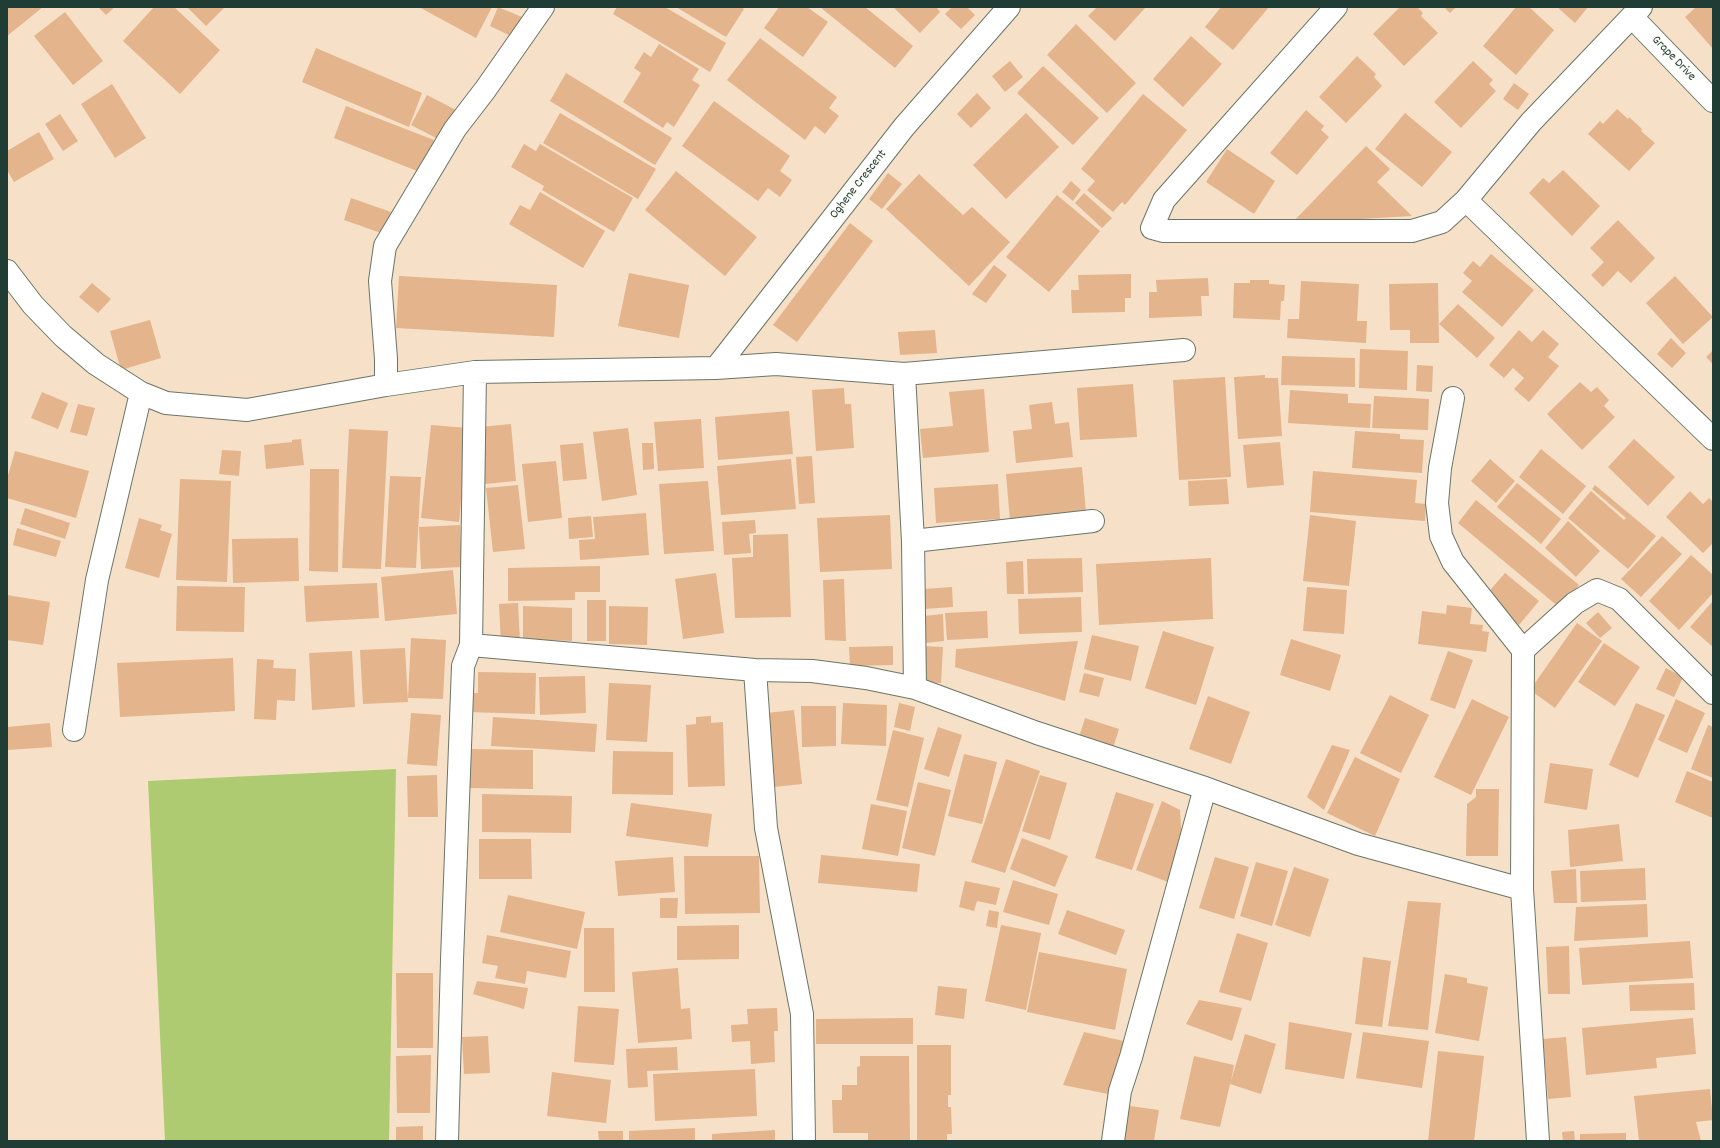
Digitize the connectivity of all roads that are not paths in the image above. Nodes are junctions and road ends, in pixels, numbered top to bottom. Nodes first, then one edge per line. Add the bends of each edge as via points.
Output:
1 (543, 7) edge
2 (1008, 7) edge
3 (1336, 7) edge
4 (1637, 12) edge
5 (1713, 101) edge
6 (1466, 200) junction
7 (7, 271) edge
8 (1184, 350) dead end
9 (716, 368) junction
10 (475, 372) junction
11 (904, 374) junction
12 (386, 385) junction
13 (141, 393) junction
14 (1453, 398) dead end
15 (1713, 439) edge
16 (1093, 521) dead end
17 (913, 541) junction
18 (471, 645) junction
19 (1523, 650) junction
20 (755, 670) junction
21 (915, 688) junction
22 (1713, 693) edge
23 (74, 730) dead end
24 (1205, 788) junction
25 (1522, 889) junction
26 (447, 1141) edge
27 (804, 1141) edge
28 (1113, 1141) edge
29 (1538, 1141) edge

1 - 12 street via 455,129 385,246 380,281
2 - 9 street, Oghene Crescent via 904,128
3 - 6 street via 1164,200 1152,228 1163,231 1412,231 1442,222
4 - 5 street, Grape Drive
4 - 6 street via 1531,122
6 - 15 street
7 - 13 street via 33,305 62,336 96,364
8 - 11 street
9 - 10 street
9 - 11 street via 776,364
10 - 12 street
10 - 18 street
11 - 17 street
12 - 13 street via 247,410 166,403
13 - 23 street via 97,580
14 - 19 street via 1439,475 1437,502 1441,536 1453,562
16 - 17 street
17 - 21 street
18 - 20 street
18 - 26 street via 463,666
19 - 22 street via 1574,603 1597,590 1619,599
19 - 25 street
20 - 21 street via 812,671
20 - 27 street via 766,828 802,1014
21 - 24 street via 1037,733
24 - 25 street via 1358,844
24 - 28 street via 1120,1091
25 - 29 street

